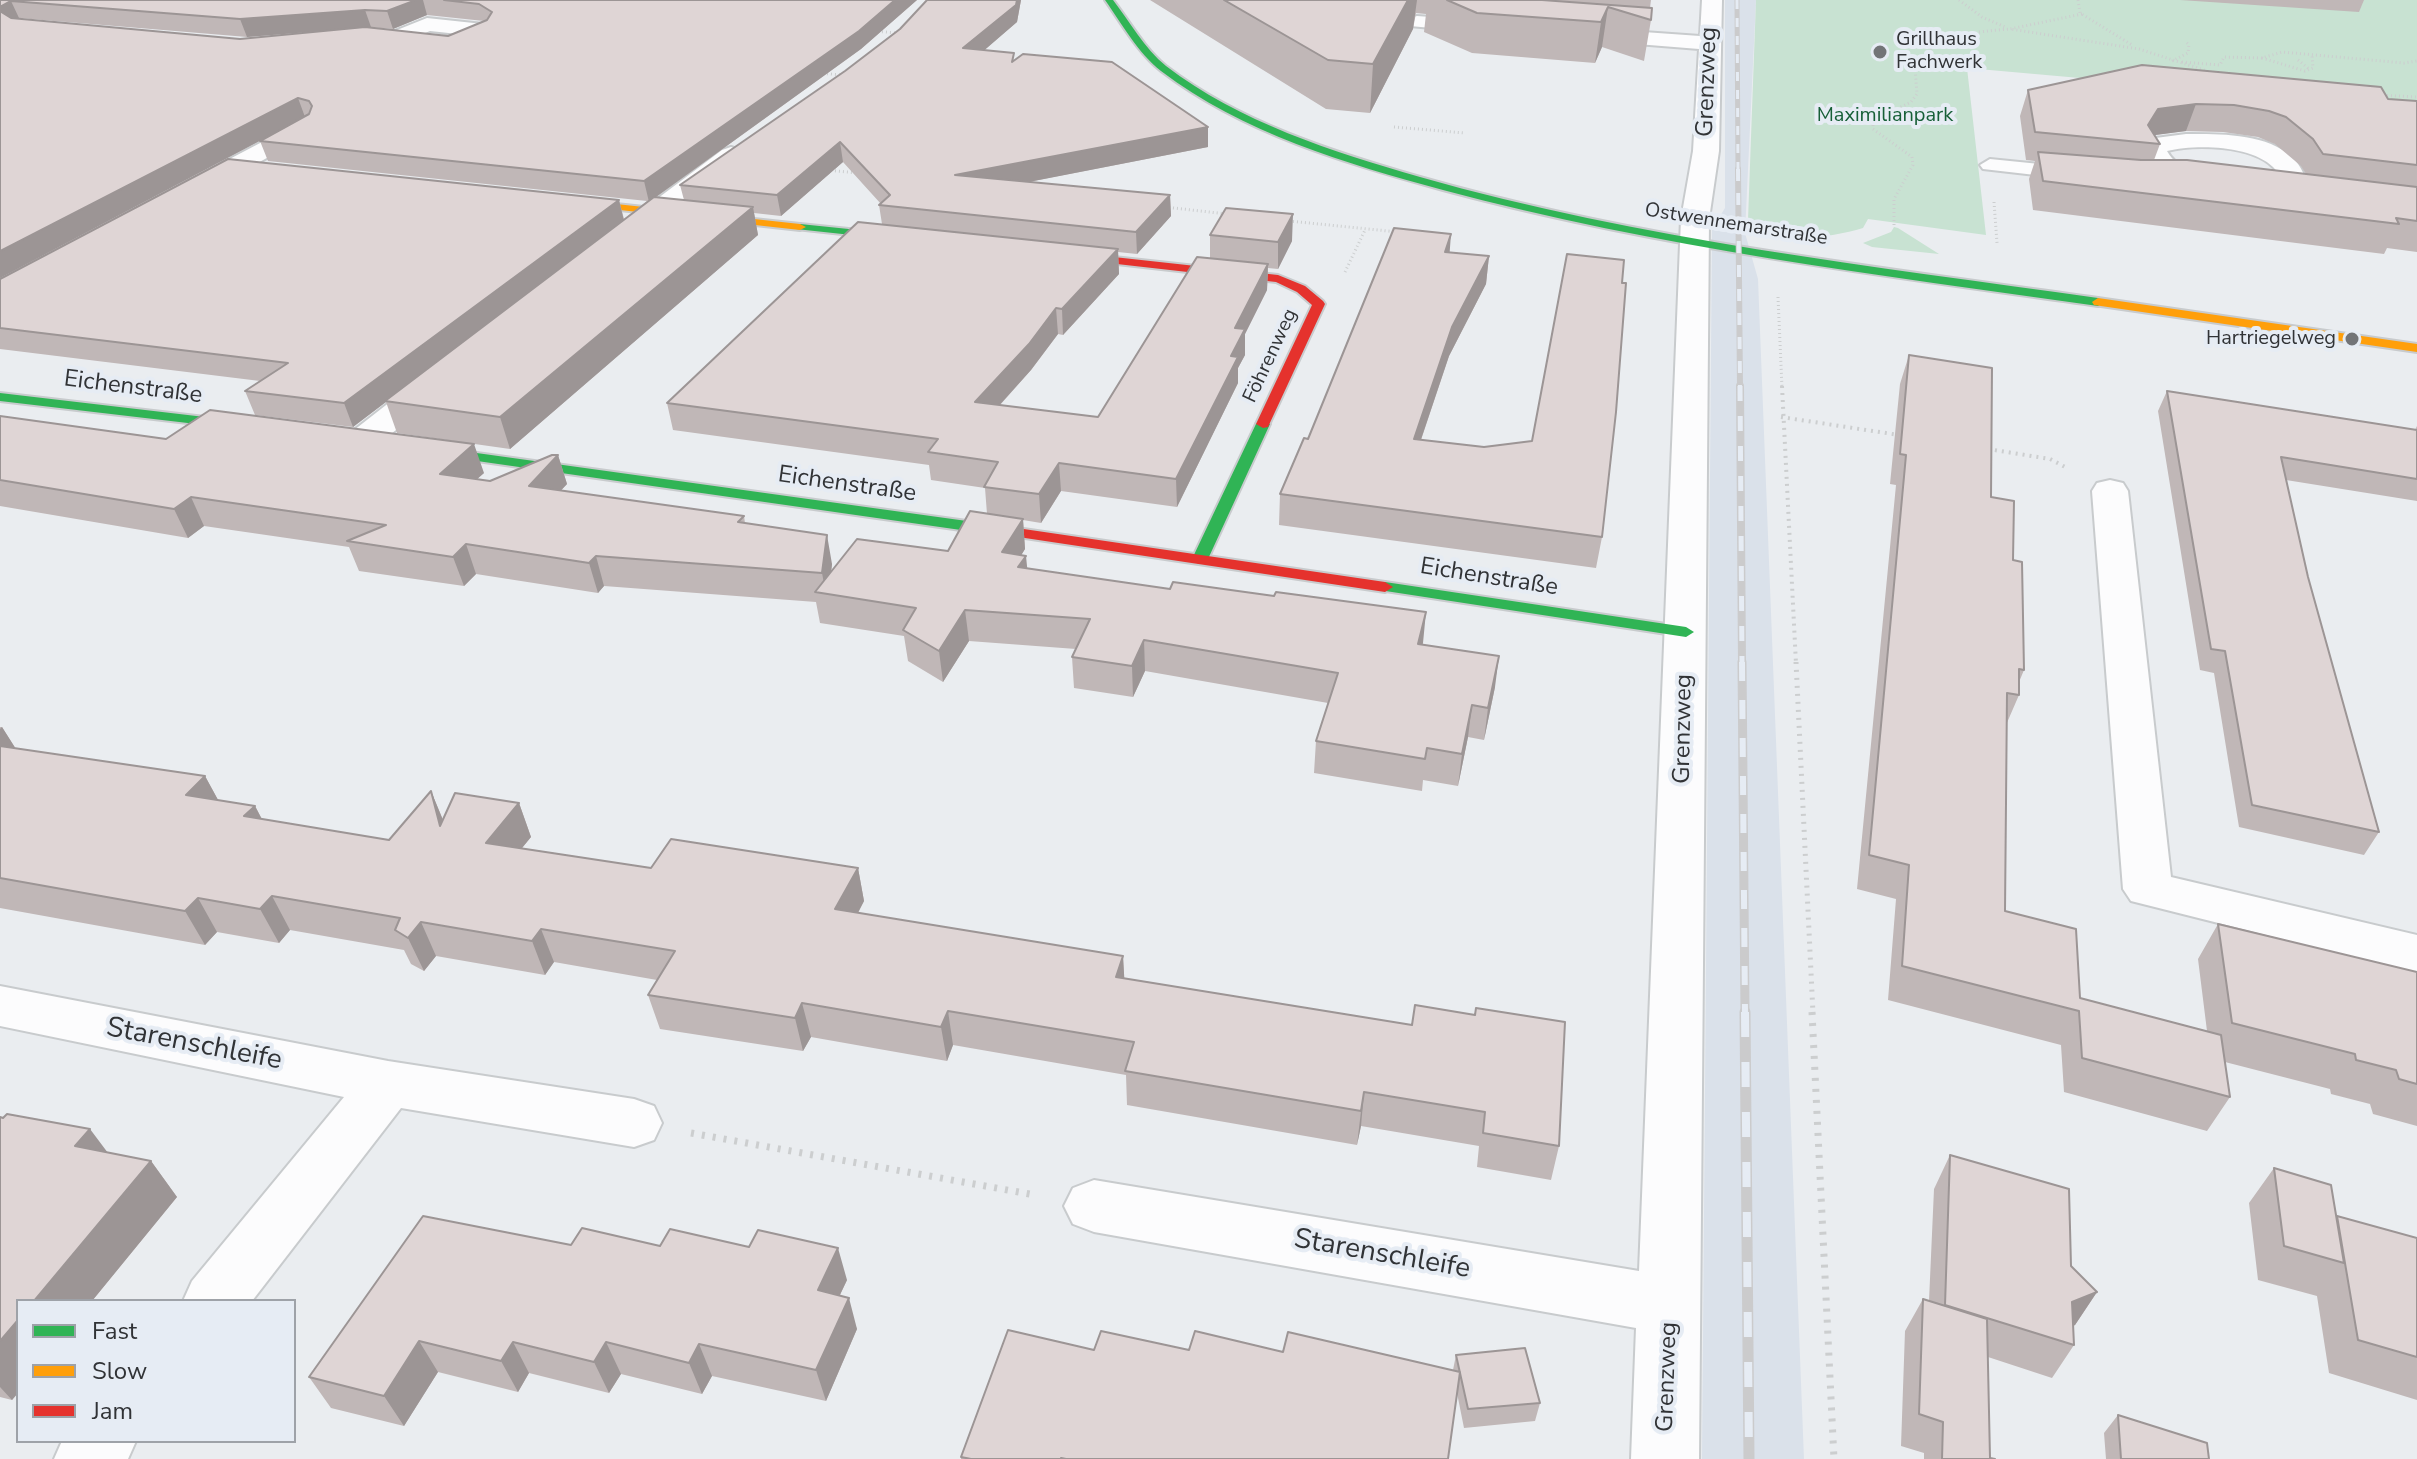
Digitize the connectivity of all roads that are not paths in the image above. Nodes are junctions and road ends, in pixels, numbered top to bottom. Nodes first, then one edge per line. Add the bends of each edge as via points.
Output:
1 (90, 0) edge
2 (1109, 0) edge
3 (1712, 0) edge
4 (1417, 22) dead end
5 (1509, 28) edge
6 (9, 30) edge
7 (64, 32) edge
8 (1571, 33) edge
9 (371, 36) edge
10 (395, 39) edge
11 (1709, 43) junction
12 (304, 127) edge
13 (751, 141) edge
14 (1990, 165) road end
15 (224, 171) joint
16 (262, 171) edge
17 (2098, 176) edge
18 (2187, 179) junction
19 (2144, 181) edge
20 (2234, 184) edge
21 (2266, 187) edge
22 (546, 200) edge
23 (657, 211) junction
24 (921, 240) edge
25 (1696, 242) junction
26 (607, 249) edge
27 (1045, 253) edge
28 (2417, 348) edge
29 (460, 364) edge
30 (0, 397) edge
31 (282, 430) edge
32 (353, 440) joint
33 (2110, 491) road end
34 (1200, 559) junction
35 (1686, 632) junction
36 (2417, 954) edge
37 (0, 1006) edge
38 (388, 1083) junction
39 (634, 1123) road end
40 (1094, 1206) road end
41 (216, 1299) edge
42 (1670, 1305) junction
43 (100, 1443) edge
44 (88, 1459) edge
45 (1665, 1459) edge

1 - 6 street
2 - 25 street, Ostwennemarstraße via 1129,37 1162,68 1232,112 1294,141 1374,170 1507,205
3 - 11 street, Grenzweg
4 - 5 street
6 - 7 street
8 - 11 street
9 - 10 street
11 - 25 street, Grenzweg via 1706,151
12 - 15 street
13 - 23 street
14 - 17 lane
15 - 16 street
18 - 19 lane
18 - 20 street
18 - 21 street via 2161,165 2154,151 2157,144 2190,140 2253,148 2284,163 2311,192
22 - 23 street
23 - 24 street
23 - 26 street
25 - 28 street, Ostwennemarstraße
25 - 35 street, Grenzweg
27 - 34 street, Föhrenweg via 1278,279 1319,304
29 - 32 street
30 - 31 street, Eichenstraße
32 - 34 street, Eichenstraße
33 - 36 street via 2148,889
34 - 35 street, Eichenstraße
35 - 42 street, Grenzweg
37 - 38 street, Starenschleife
38 - 39 street, Starenschleife
38 - 41 street
40 - 42 street, Starenschleife
42 - 45 street, Grenzweg
43 - 44 street

